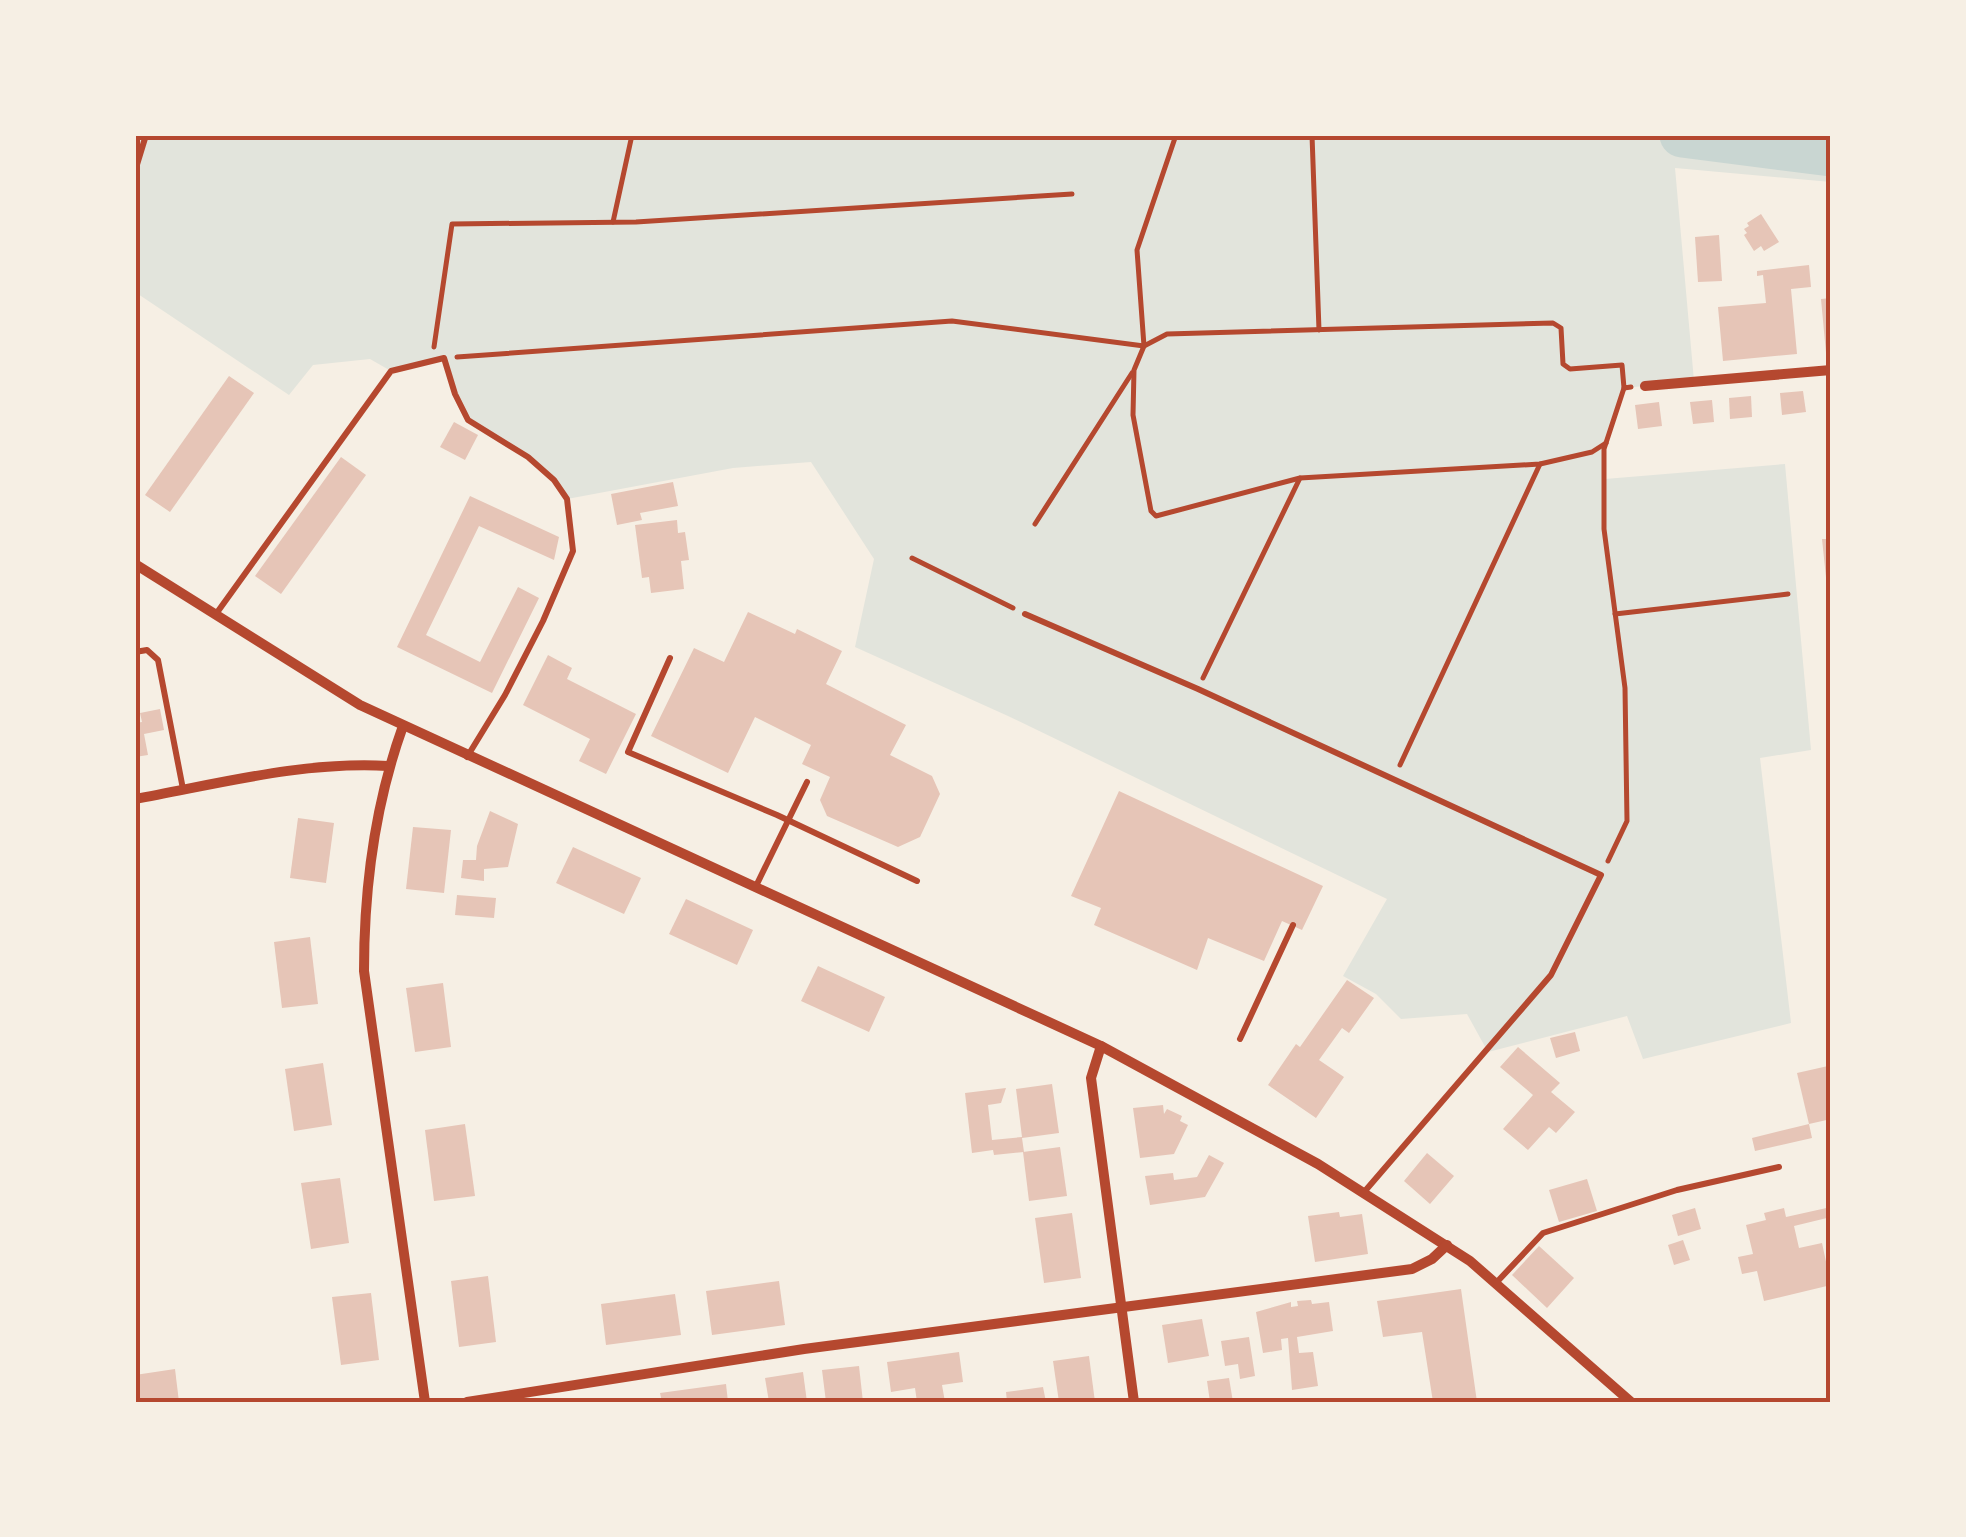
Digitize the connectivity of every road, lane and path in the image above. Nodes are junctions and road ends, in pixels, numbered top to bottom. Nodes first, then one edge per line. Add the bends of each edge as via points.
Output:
1 (146, 135) edge
2 (632, 135) edge
3 (1176, 135) edge
4 (1312, 135) edge
5 (135, 172) edge
6 (1072, 194) dead end
7 (613, 222) junction
8 (1319, 330) junction
9 (1144, 346) junction
10 (444, 358) junction
11 (435, 360) junction
12 (1134, 370) junction
13 (1831, 370) edge
14 (1645, 386) joint
15 (1624, 388) junction
16 (1606, 442) junction
17 (1540, 464) junction
18 (1300, 478) junction
19 (1036, 524) dead end
20 (912, 558) dead end
21 (135, 564) edge
22 (1788, 594) dead end
23 (216, 614) junction
24 (1025, 614) joint
25 (1615, 614) junction
26 (135, 652) edge
27 (670, 658) dead end
28 (1198, 689) junction
29 (403, 726) junction
30 (467, 756) junction
31 (388, 766) junction
32 (1393, 780) junction
33 (807, 782) dead end
34 (183, 790) junction
35 (135, 799) edge
36 (788, 820) junction
37 (1601, 876) junction
38 (917, 881) dead end
39 (756, 886) junction
40 (1293, 926) dead end
41 (1240, 1039) dead end
42 (1101, 1046) junction
43 (1779, 1166) dead end
44 (1365, 1191) junction
45 (1446, 1245) junction
46 (1496, 1284) junction
47 (1121, 1309) junction
48 (426, 1402) edge
49 (467, 1402) edge
50 (1134, 1402) edge
51 (1631, 1402) edge

1 - 5 lane
2 - 7 path
3 - 9 path via 1137,250
4 - 8 path
6 - 7 path
7 - 11 path via 452,224
8 - 9 path via 1168,334
8 - 15 path via 1553,323 1561,328 1563,364 1622,364
9 - 10 path via 952,321
9 - 12 path
10 - 11 lane
10 - 30 lane via 468,420 528,457 567,499 573,550 543,622
11 - 23 lane via 391,371
12 - 18 path via 1133,414 1156,516
12 - 19 path
13 - 14 street
14 - 15 path
15 - 16 path
16 - 17 path via 1592,452
16 - 25 path via 1604,529
17 - 18 path
17 - 32 path
18 - 28 path
20 - 24 path
21 - 23 street
22 - 25 path
23 - 29 street
24 - 28 lane
25 - 37 path via 1627,822
26 - 34 lane via 147,650 158,660
27 - 36 lane via 628,752
28 - 32 lane
29 - 30 street
29 - 31 street
30 - 39 street
31 - 34 street via 318,767
31 - 48 street via 370,866 364,971
32 - 37 lane
33 - 36 lane
34 - 35 street
36 - 38 lane
36 - 39 lane
37 - 44 lane via 1552,975
39 - 42 street
40 - 41 lane
42 - 44 street
42 - 47 street via 1091,1078
43 - 46 lane via 1544,1233
44 - 45 street
45 - 46 street
45 - 47 street via 1412,1269
46 - 51 street
47 - 49 street via 804,1349
47 - 50 street

